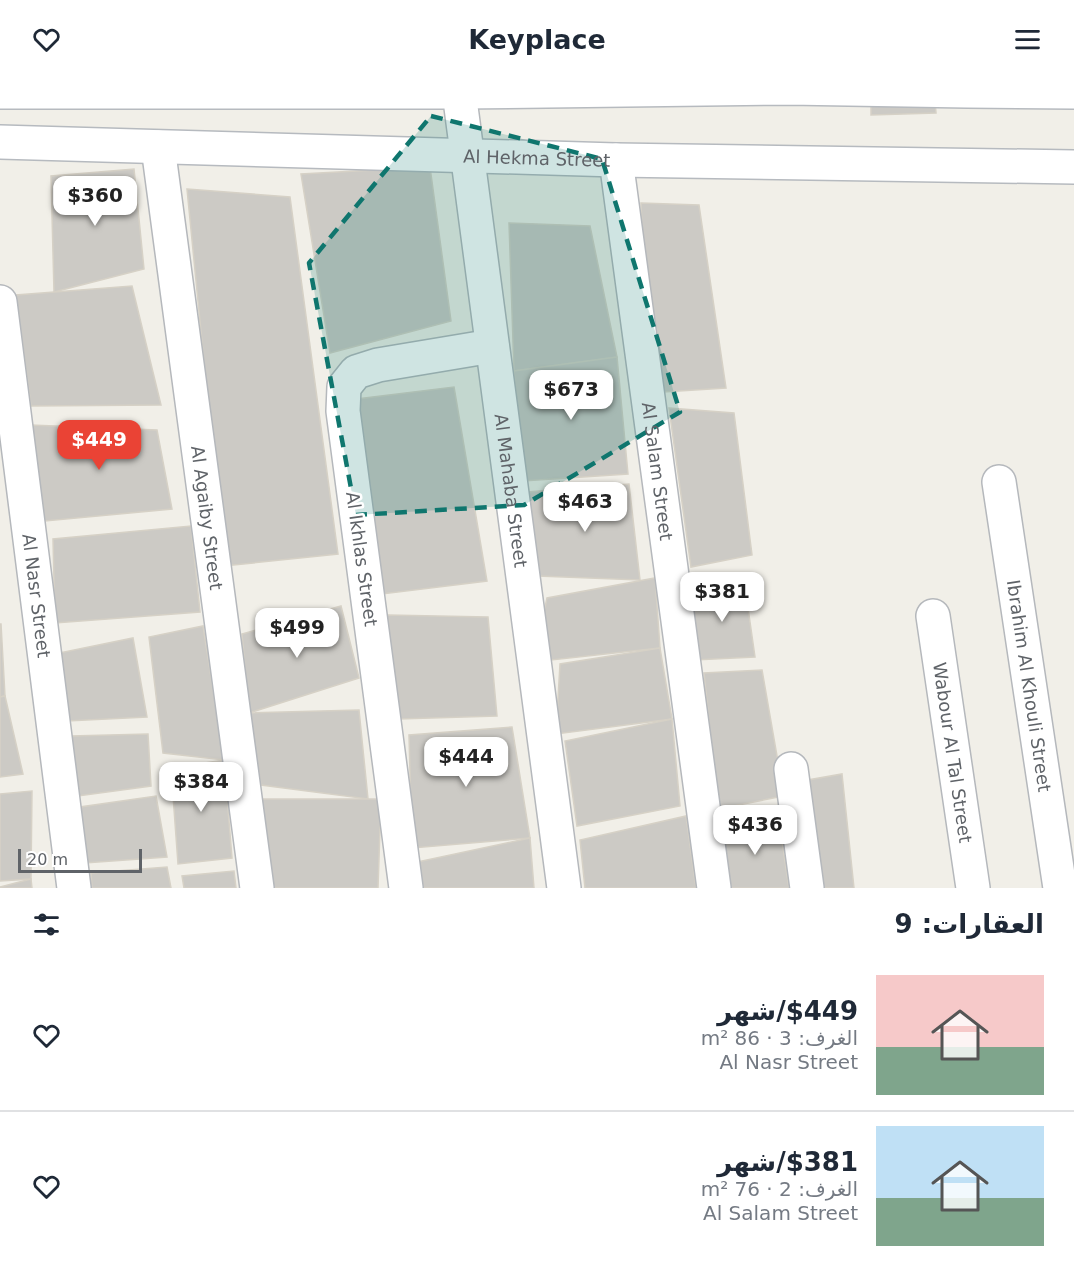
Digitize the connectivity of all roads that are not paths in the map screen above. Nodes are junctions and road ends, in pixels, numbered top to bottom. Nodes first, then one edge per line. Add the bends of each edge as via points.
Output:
1 (788, 83) edge
2 (36, 85) edge
3 (213, 85) edge
4 (394, 85) edge
5 (596, 85) edge
6 (966, 85) edge
7 (0, 92) edge
8 (459, 92) junction
9 (1074, 92) edge
10 (0, 142) edge
11 (158, 147) junction
12 (467, 156) junction
13 (616, 160) junction
14 (1074, 168) edge
15 (0, 302) edge
16 (492, 346) junction
17 (999, 482) dead end
18 (933, 616) dead end
19 (791, 769) dead end
20 (74, 888) edge
21 (258, 888) edge
22 (406, 888) edge
23 (564, 888) edge
24 (714, 888) edge
25 (807, 888) edge
26 (973, 888) edge
27 (1060, 888) edge

1 - 5 street
1 - 6 street
2 - 3 street
2 - 7 street
3 - 4 street
4 - 8 street
5 - 8 street
6 - 9 street
8 - 12 street, Al Mahaba Street
10 - 11 street, Al Hekma Street
11 - 12 street, Al Hekma Street
11 - 21 street, Al Agaiby Street
12 - 13 street, Al Hekma Street
12 - 16 street, Al Mahaba Street
13 - 14 street, Al Hekma Street
13 - 24 street, Al Salam Street
15 - 20 street, Al Nasr Street
16 - 22 street, Al Ikhlas Street via 378,365 356,372 344,387 343,411
16 - 23 street, Al Mahaba Street
17 - 27 street, Ibrahim Al Khouli Street
18 - 26 street, Wabour Al Tal Street
19 - 25 street

